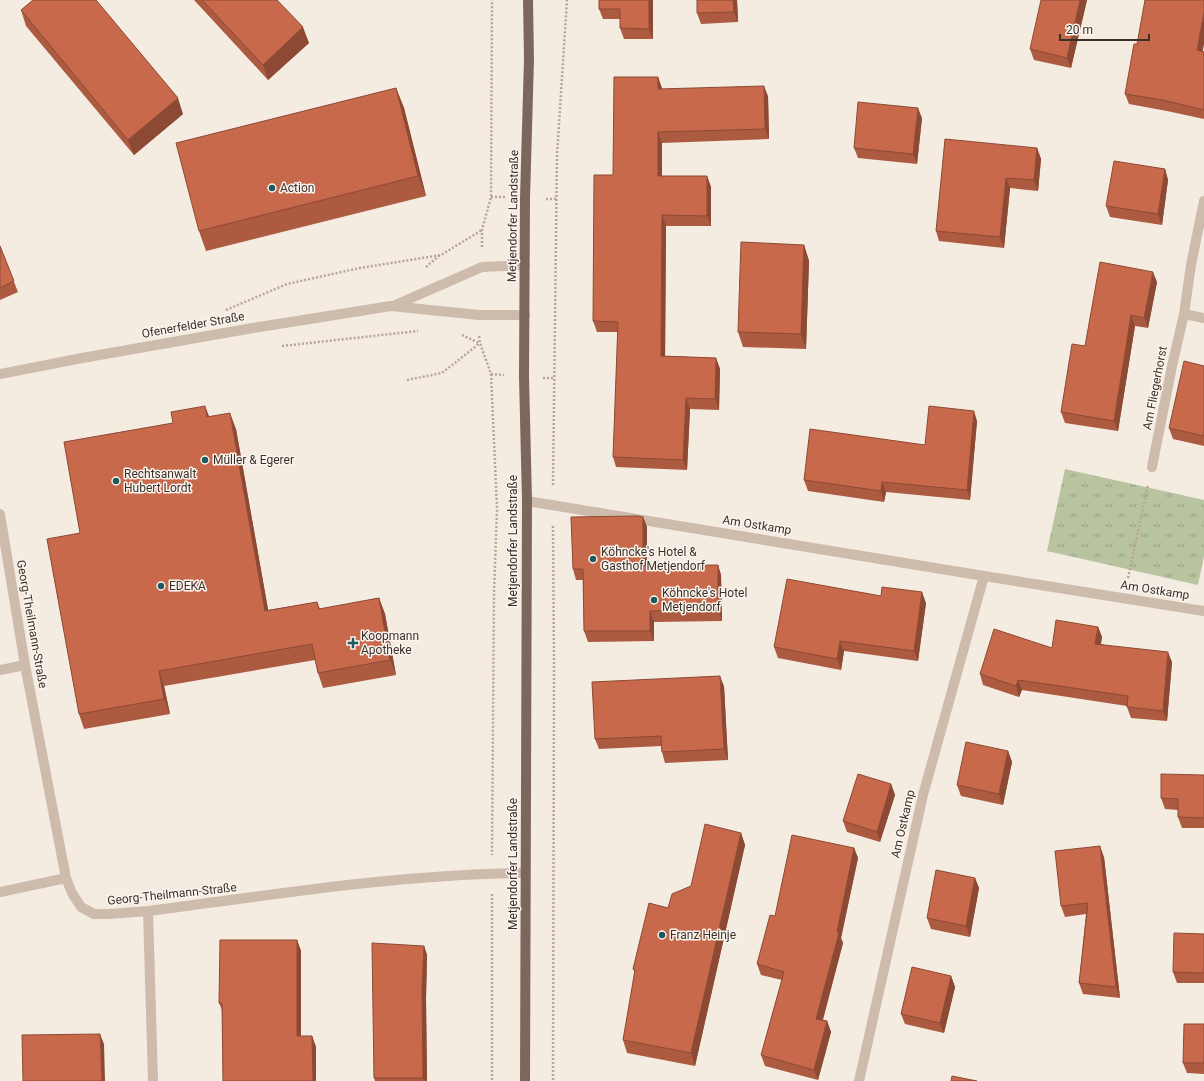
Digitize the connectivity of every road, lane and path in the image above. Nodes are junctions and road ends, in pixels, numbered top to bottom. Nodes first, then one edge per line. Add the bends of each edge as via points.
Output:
1 (492, 0) edge
2 (528, 0) edge
3 (567, 0) edge
4 (1204, 201) edge
5 (525, 265) junction
6 (391, 306) junction
7 (226, 310) dead end
8 (1184, 314) junction
9 (525, 315) junction
10 (1204, 318) edge
11 (422, 331) dead end
12 (459, 334) dead end
13 (480, 343) junction
14 (281, 346) dead end
15 (0, 374) edge
16 (407, 380) dead end
17 (1152, 467) joint
18 (527, 501) junction
19 (553, 505) junction
20 (0, 514) edge
21 (2, 532) edge
22 (984, 576) junction
23 (1123, 598) junction
24 (1204, 611) edge
25 (25, 665) junction
26 (0, 670) edge
27 (525, 873) junction
28 (492, 874) junction
29 (66, 878) junction
30 (0, 892) edge
31 (148, 911) junction
32 (153, 1081) edge
33 (492, 1081) edge
34 (525, 1081) edge
35 (553, 1081) edge
36 (859, 1081) edge

1 - 7 path via 491,197 482,230 441,255 360,268 287,284
2 - 5 main road, Metjendorfer Landstraße
3 - 19 path via 557,155
4 - 8 street, Am Fliegerhorst
5 - 6 street, Ofenerfelder Straße via 482,267
5 - 9 main road, Metjendorfer Landstraße
6 - 9 street, Ofenerfelder Straße via 479,315
6 - 15 street, Ofenerfelder Straße
8 - 10 street
8 - 17 street, Am Fliegerhorst
9 - 18 main road, Metjendorfer Landstraße
11 - 14 path
12 - 13 path
13 - 16 path via 442,373
13 - 28 path via 491,374 497,508
17 - 23 path
18 - 19 street, Am Ostkamp
18 - 27 main road, Metjendorfer Landstraße
19 - 22 street, Am Ostkamp
19 - 35 path
20 - 21 street, Georg-Theilmann-Straße
21 - 25 street, Georg-Theilmann-Straße
22 - 23 street, Am Ostkamp
22 - 36 street, Am Ostkamp via 923,795
23 - 24 street, Am Ostkamp
25 - 26 street
25 - 29 street, Georg-Theilmann-Straße
27 - 28 street, Georg-Theilmann-Straße
27 - 34 main road, Metjendorfer Landstraße
28 - 31 street, Georg-Theilmann-Straße via 358,884
28 - 33 path
29 - 30 street
29 - 31 street, Georg-Theilmann-Straße via 81,907 94,914
31 - 32 street

